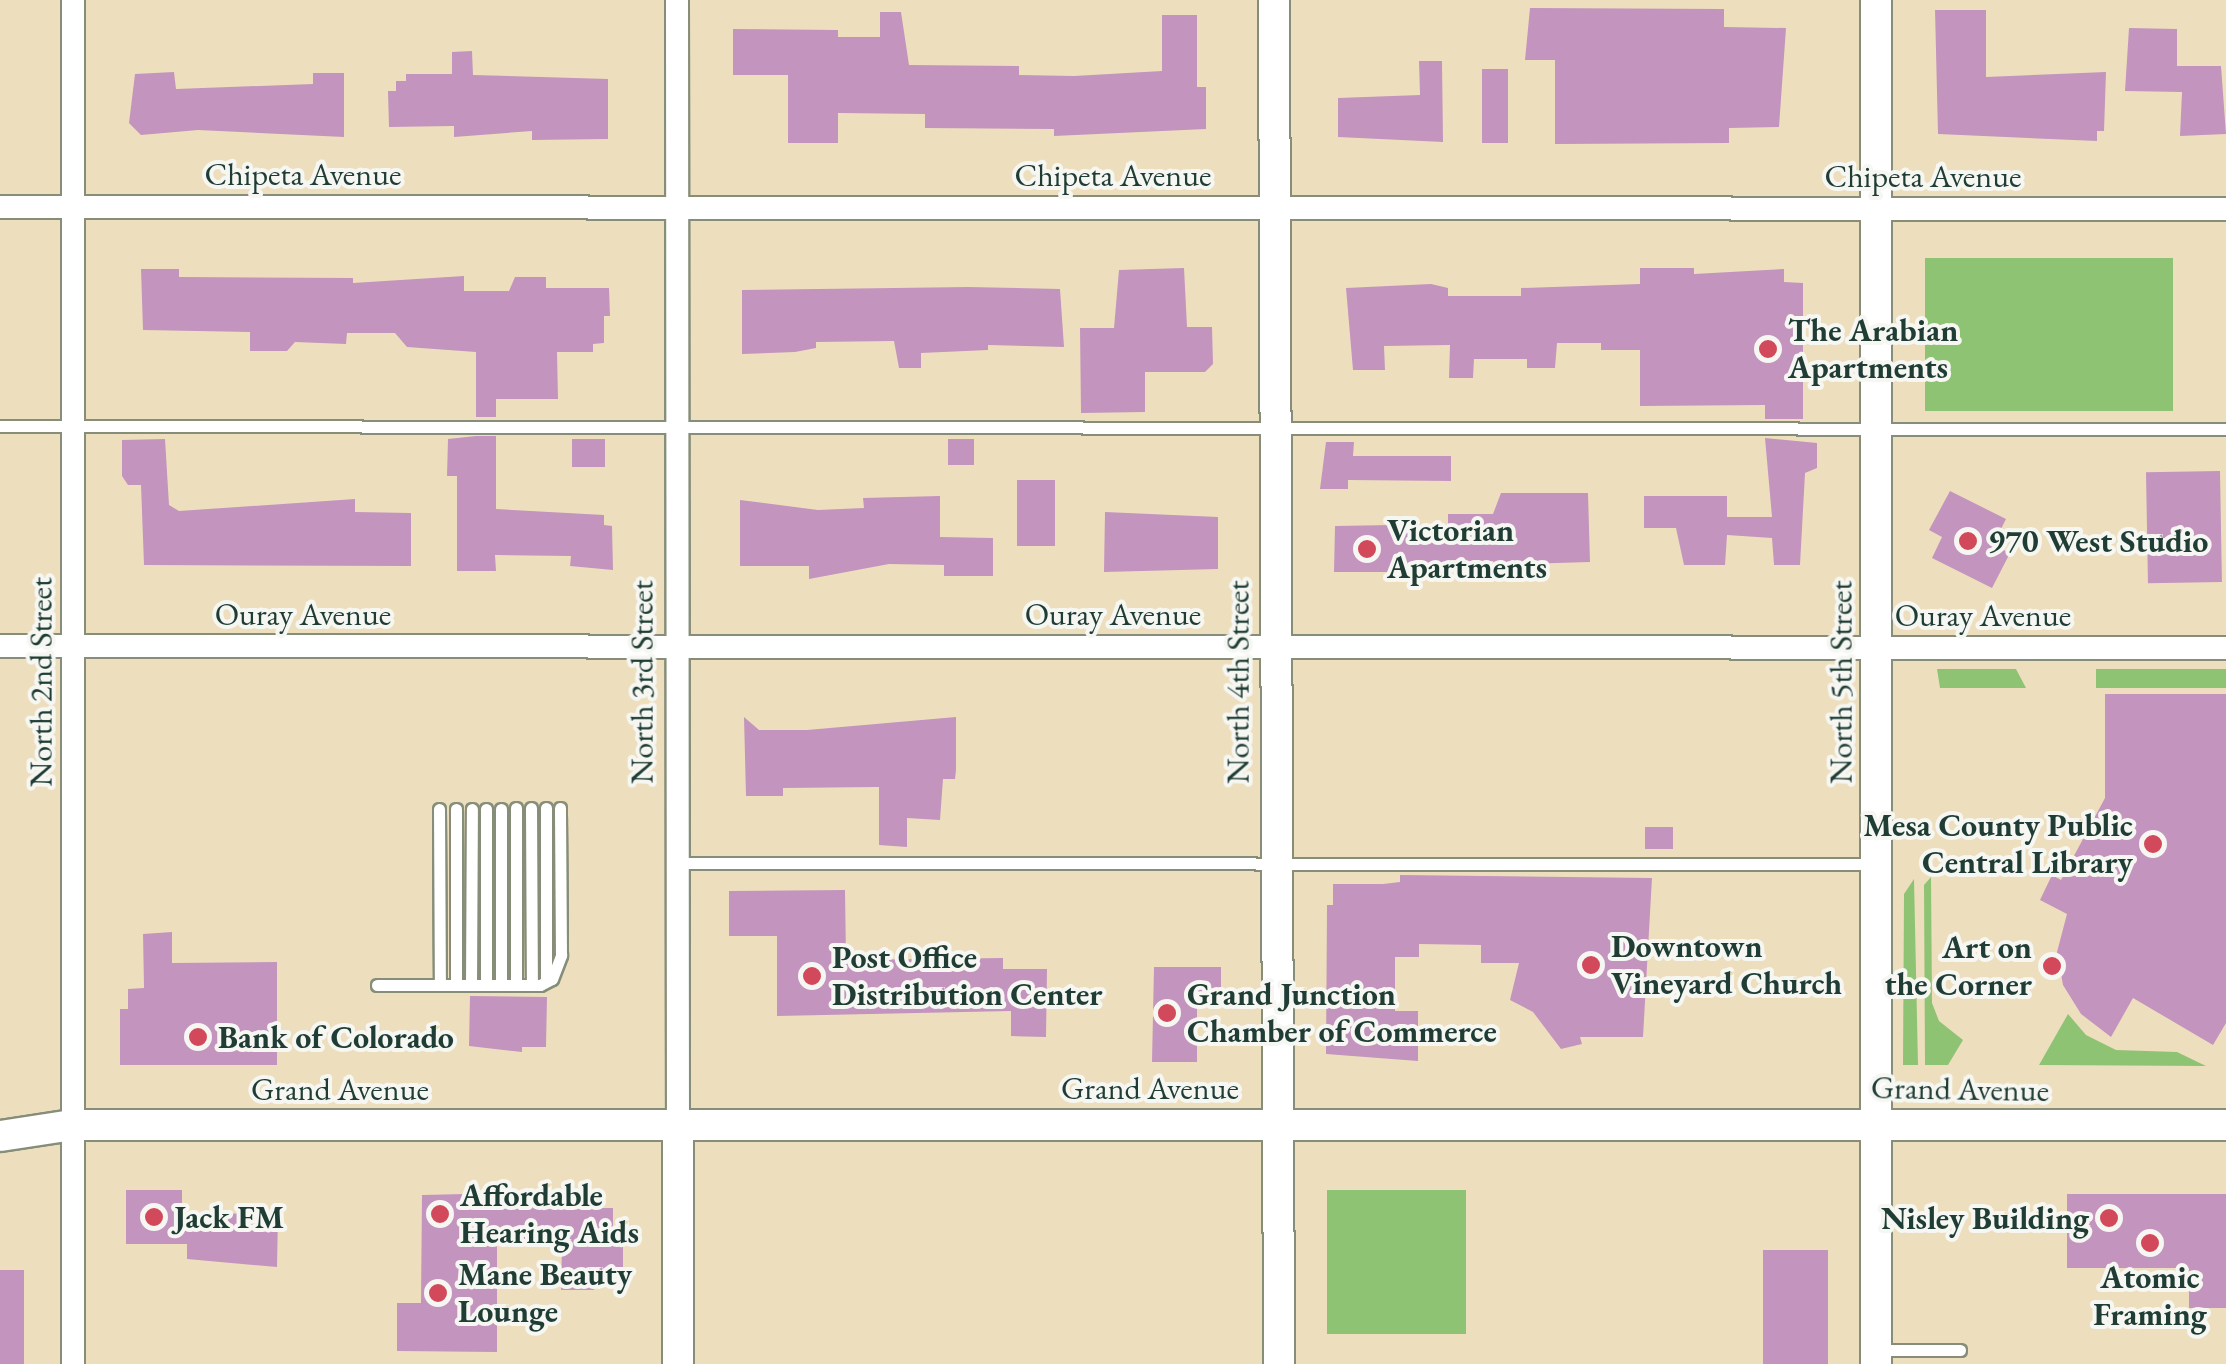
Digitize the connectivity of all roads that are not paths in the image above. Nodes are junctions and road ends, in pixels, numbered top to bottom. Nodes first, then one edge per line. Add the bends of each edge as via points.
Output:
1 (73, 0) edge
2 (677, 0) edge
3 (1274, 0) edge
4 (1876, 0) edge
5 (0, 206) edge
6 (74, 206) junction
7 (677, 208) junction
8 (1273, 208) junction
9 (1876, 209) junction
10 (2226, 209) edge
11 (0, 426) edge
12 (74, 427) junction
13 (677, 427) junction
14 (2226, 429) edge
15 (1273, 430) junction
16 (1874, 430) junction
17 (0, 646) edge
18 (74, 646) junction
19 (678, 647) junction
20 (1273, 647) junction
21 (1876, 647) junction
22 (2226, 648) edge
23 (472, 808) dead end
24 (486, 808) dead end
25 (501, 808) dead end
26 (516, 808) dead end
27 (532, 808) dead end
28 (553, 808) dead end
29 (439, 809) dead end
30 (456, 809) dead end
31 (678, 863) junction
32 (1876, 864) junction
33 (1273, 866) junction
34 (501, 984) junction
35 (516, 984) junction
36 (532, 984) junction
37 (377, 985) dead end
38 (440, 985) junction
39 (456, 985) junction
40 (471, 985) junction
41 (486, 985) junction
42 (0, 1114) edge
43 (1274, 1122) junction
44 (1876, 1122) junction
45 (678, 1124) junction
46 (74, 1125) junction
47 (2226, 1125) edge
48 (0, 1136) edge
49 (1960, 1350) dead end
50 (1876, 1357) edge
51 (74, 1364) edge
52 (678, 1364) edge
53 (1279, 1364) edge

1 - 6 street, North 2nd Street
2 - 7 street, North 3rd Street
3 - 8 main road, North 4th Street
4 - 9 main road, North 5th Street
5 - 6 street, Chipeta Avenue
6 - 7 street, Chipeta Avenue
6 - 12 street, North 2nd Street
7 - 8 street, Chipeta Avenue
7 - 13 street, North 3rd Street
8 - 9 street, Chipeta Avenue
8 - 15 main road, North 4th Street
9 - 10 street, Chipeta Avenue
9 - 16 main road, North 5th Street
11 - 12 lane
12 - 13 lane
12 - 18 street, North 2nd Street
13 - 15 lane
13 - 19 street, North 3rd Street
14 - 16 lane
15 - 16 lane
15 - 20 main road, North 4th Street
16 - 21 main road, North 5th Street
17 - 18 street, Ouray Avenue
18 - 19 street, Ouray Avenue
18 - 46 street, North 2nd Street
19 - 20 street, Ouray Avenue
19 - 31 street, North 3rd Street
20 - 21 street, Ouray Avenue
20 - 33 main road, North 4th Street
21 - 22 street, Ouray Avenue
21 - 32 main road, North 5th Street
23 - 40 lane
24 - 41 lane
25 - 34 lane
26 - 35 lane
27 - 36 lane
28 - 36 lane via 561,955 546,981
29 - 38 lane
30 - 39 lane
31 - 33 lane
31 - 45 street, North 3rd Street
32 - 33 lane
32 - 44 main road, North 5th Street
33 - 43 main road, North 4th Street
34 - 35 lane
34 - 41 lane
35 - 36 lane
37 - 38 lane
38 - 39 lane
39 - 40 lane
40 - 41 lane
42 - 46 main road, Grand Avenue
43 - 44 main road, Grand Avenue
43 - 45 main road, Grand Avenue
43 - 53 main road, North 4th Street
44 - 47 main road, Grand Avenue
44 - 50 main road, North 5th Street
45 - 46 main road, Grand Avenue
45 - 52 main road, North 3rd Street
46 - 48 main road, Grand Avenue
46 - 51 street, North 2nd Street
49 - 50 lane

